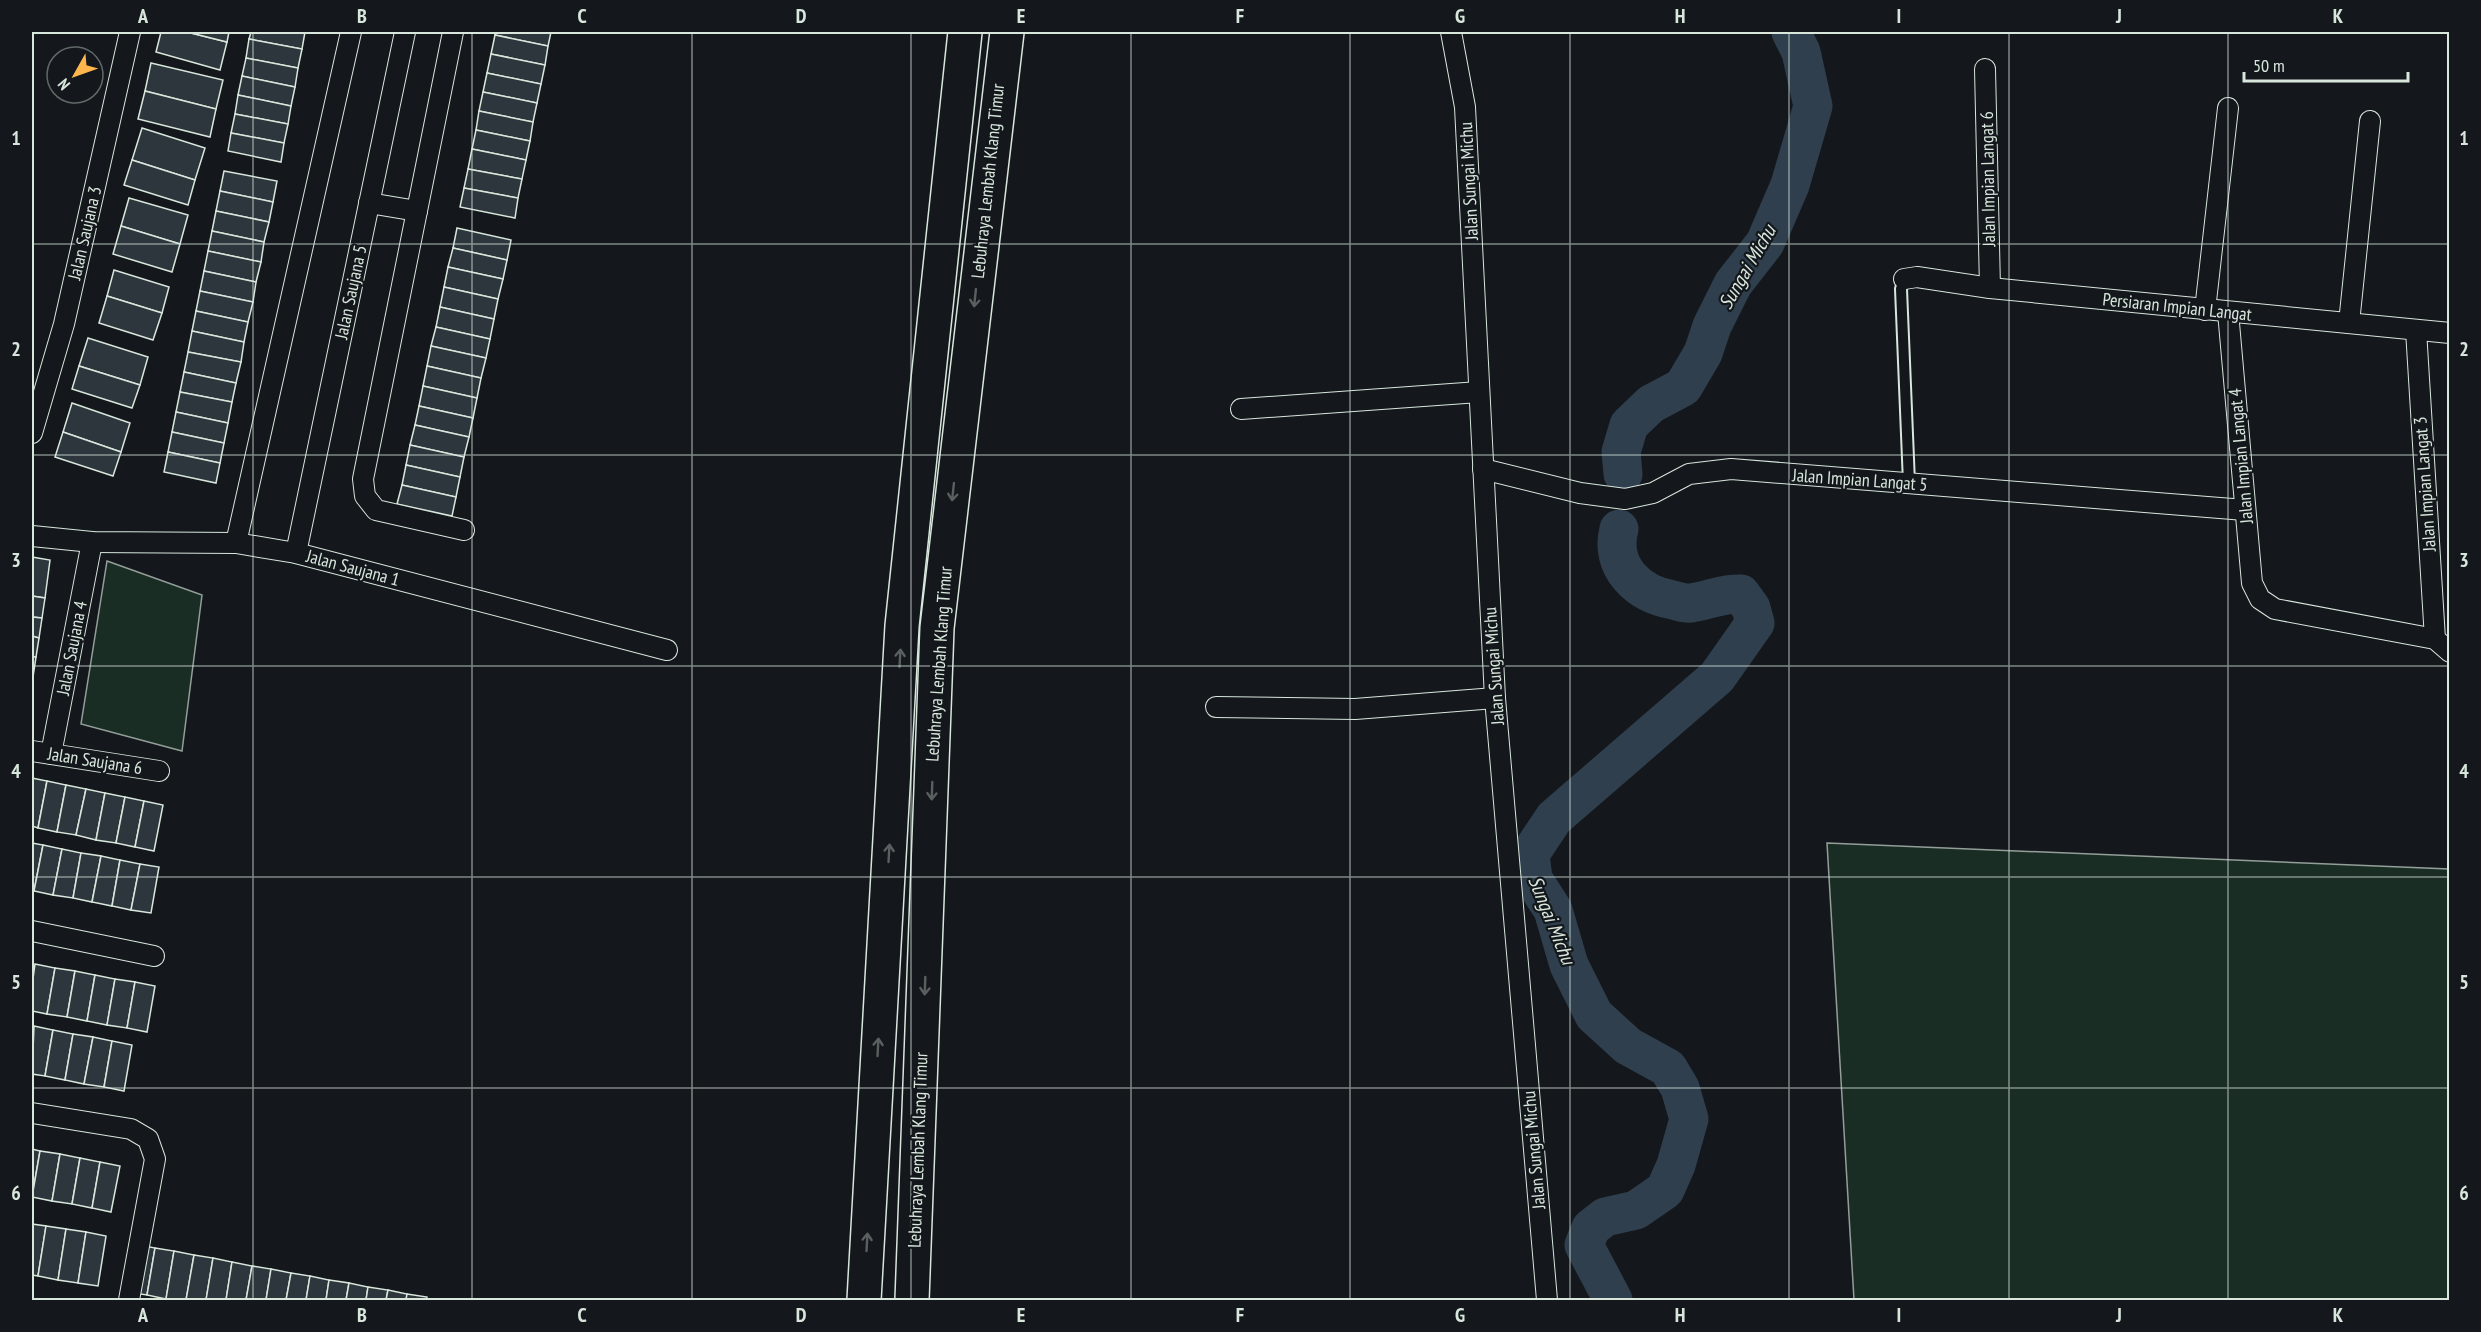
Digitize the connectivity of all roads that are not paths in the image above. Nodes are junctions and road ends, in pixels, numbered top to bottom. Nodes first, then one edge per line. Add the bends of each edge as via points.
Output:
1 (130, 32) edge
2 (351, 32) edge
3 (405, 32) edge
4 (453, 32) edge
5 (964, 32) edge
6 (1007, 32) edge
7 (1451, 32) edge
8 (1985, 69) dead end
9 (2228, 108) dead end
10 (2370, 121) dead end
11 (369, 203) junction
12 (417, 211) junction
13 (1904, 279) joint
14 (1990, 288) junction
15 (2205, 310) junction
16 (2228, 312) junction
17 (2349, 323) junction
18 (2416, 330) junction
19 (2450, 333) edge
20 (1479, 392) junction
21 (1241, 409) dead end
22 (32, 433) edge
23 (1483, 469) junction
24 (1909, 483) junction
25 (2245, 510) junction
26 (464, 530) dead end
27 (32, 536) edge
28 (92, 542) junction
29 (236, 543) junction
30 (296, 553) junction
31 (2442, 646) edge
32 (667, 650) dead end
33 (1495, 698) junction
34 (1215, 707) dead end
35 (32, 751) edge
36 (51, 754) junction
37 (159, 771) dead end
38 (32, 931) edge
39 (154, 956) dead end
40 (32, 1113) edge
41 (129, 1300) edge
42 (864, 1300) edge
43 (912, 1300) edge
44 (1547, 1300) edge

1 - 22 street, Jalan Saujana 3 via 64,324
2 - 29 street
3 - 11 street, Jalan Saujana 5
4 - 12 street
42 -> 5 highway, Lebuhraya Lembah Klang Timur via 902,626
6 -> 43 highway, Lebuhraya Lembah Klang Timur via 937,628
7 - 20 street, Jalan Sungai Michu via 1465,107
8 - 14 street, Jalan Impian Langat 6
9 - 15 street
10 - 17 street
11 - 12 street
11 - 30 street, Jalan Saujana 5
12 - 26 street via 363,479 365,496 376,510
13 - 14 street, Persiaran Impian Langat via 1917,277
13 - 24 lane via 1901,289
14 - 15 street, Persiaran Impian Langat
15 - 16 street, Persiaran Impian Langat
16 - 17 street, Persiaran Impian Langat
16 - 25 street, Jalan Impian Langat 4
17 - 18 street, Persiaran Impian Langat
18 - 19 street, Persiaran Impian Langat
18 - 31 street, Jalan Impian Langat 3
20 - 21 street
20 - 23 street, Jalan Sungai Michu
23 - 24 street, Jalan Impian Langat 5 via 1580,493 1625,499 1653,492 1689,474 1731,469
23 - 33 street, Jalan Sungai Michu
24 - 25 street, Jalan Impian Langat 5
25 - 31 street, Jalan Impian Langat 4 via 2252,583 2260,599 2275,609
27 - 28 street, Jalan Saujana 1
28 - 29 street, Jalan Saujana 1
28 - 36 street, Jalan Saujana 4
29 - 30 street, Jalan Saujana 1
30 - 32 street, Jalan Saujana 1
33 - 34 street via 1355,709
33 - 44 street, Jalan Sungai Michu
35 - 36 street, Jalan Saujana 6
36 - 37 street, Jalan Saujana 6
38 - 39 street
40 - 41 street via 131,1130 148,1139 155,1159

